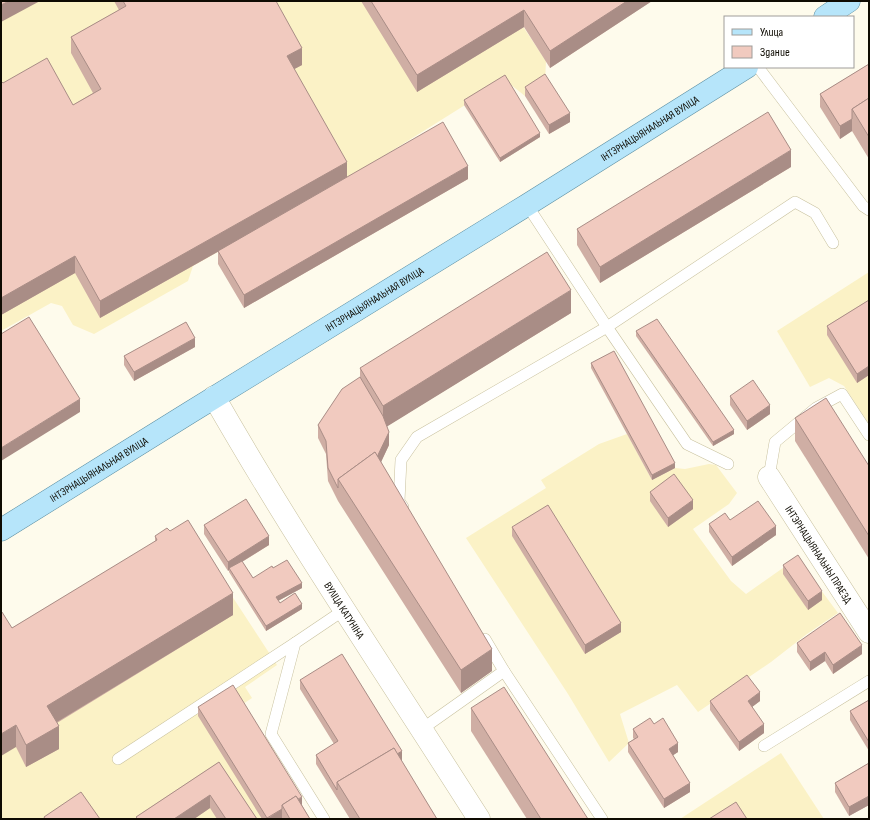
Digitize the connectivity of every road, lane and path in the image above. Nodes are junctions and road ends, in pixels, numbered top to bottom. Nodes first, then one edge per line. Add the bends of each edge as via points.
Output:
1 (849, 1) edge
2 (826, 16) edge
3 (745, 68) edge
4 (759, 68) edge
5 (527, 205) junction
6 (869, 210) edge
7 (833, 244) dead end
8 (608, 327) junction
9 (214, 397) junction
10 (869, 434) edge
11 (728, 464) dead end
12 (769, 476) joint
13 (407, 514) edge
14 (1, 530) edge
15 (344, 610) junction
16 (480, 632) edge
17 (869, 632) edge
18 (295, 643) junction
19 (504, 671) junction
20 (869, 681) edge
21 (422, 729) junction
22 (764, 746) dead end
23 (118, 759) dead end
24 (324, 819) edge
25 (480, 819) edge
26 (602, 819) edge

1 - 2 main road
3 - 5 main road, ІНТЭРНАЦЫЯНАЛЬНАЯ ВУЛІЦА
4 - 6 lane via 862,206
5 - 8 lane
5 - 9 main road, ІНТЭРНАЦЫЯНАЛЬНАЯ ВУЛІЦА
7 - 8 lane via 815,213 795,202
8 - 11 lane via 687,444
8 - 13 lane via 417,437 401,460 399,501
9 - 14 main road, ІНТЭРНАЦЫЯНАЛЬНАЯ ВУЛІЦА
9 - 15 street, ВУЛІЦА КАТУНІНА
10 - 12 lane via 842,394 816,408 775,442
12 - 17 street, ІНТЭРНАЦЫЯНАЛЬНЫ ПРАЕЗД
15 - 18 lane
15 - 21 street, ВУЛІЦА КАТУНІНА
16 - 19 lane
18 - 23 lane
18 - 24 lane via 271,734
19 - 21 lane
19 - 26 lane
20 - 22 lane
21 - 25 street, ВУЛІЦА КАТУНІНА

